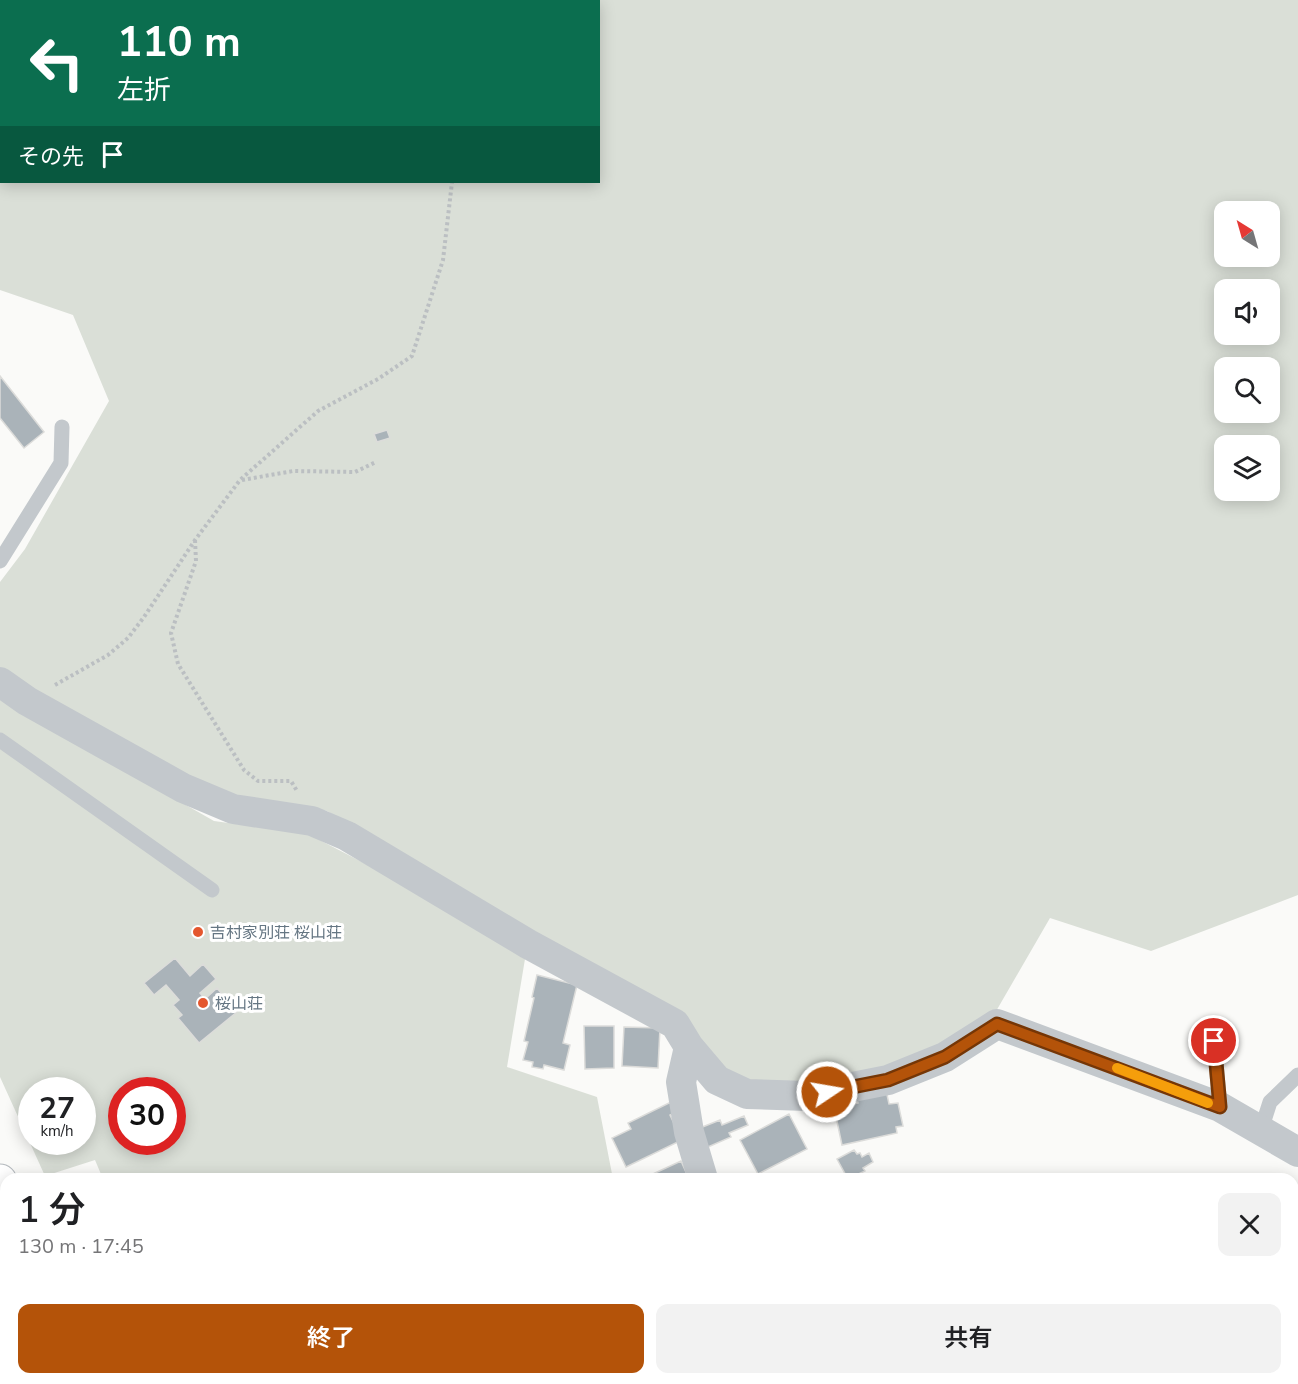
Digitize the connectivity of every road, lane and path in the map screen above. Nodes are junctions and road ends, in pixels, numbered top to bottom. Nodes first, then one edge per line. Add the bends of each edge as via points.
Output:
1 (452, 183) edge
2 (62, 427) dead end
3 (376, 462) dead end
4 (240, 480) junction
5 (195, 540) junction
6 (0, 561) edge
7 (0, 682) edge
8 (27, 701) junction
9 (0, 740) edge
10 (312, 821) junction
11 (212, 890) dead end
12 (1214, 1041) dead end
13 (689, 1047) junction
14 (1298, 1076) edge
15 (1220, 1107) junction
16 (1261, 1130) junction
17 (1298, 1152) edge
18 (701, 1173) edge

1 - 4 path via 443,260 412,356 318,411
2 - 6 lane via 61,463
3 - 4 path via 355,472 293,471
4 - 5 path
5 - 8 path via 128,638 108,655
5 - 10 path via 196,561 171,633 178,664 244,770 258,781 291,782
7 - 8 street
8 - 10 street via 183,788 223,805
9 - 11 lane
10 - 13 street via 347,836 518,938 675,1024
12 - 15 lane
13 - 15 street via 717,1080 747,1094 807,1096 888,1080 945,1057 997,1024
13 - 18 street via 681,1082 689,1132
14 - 16 lane via 1270,1102
15 - 16 street
16 - 17 street

